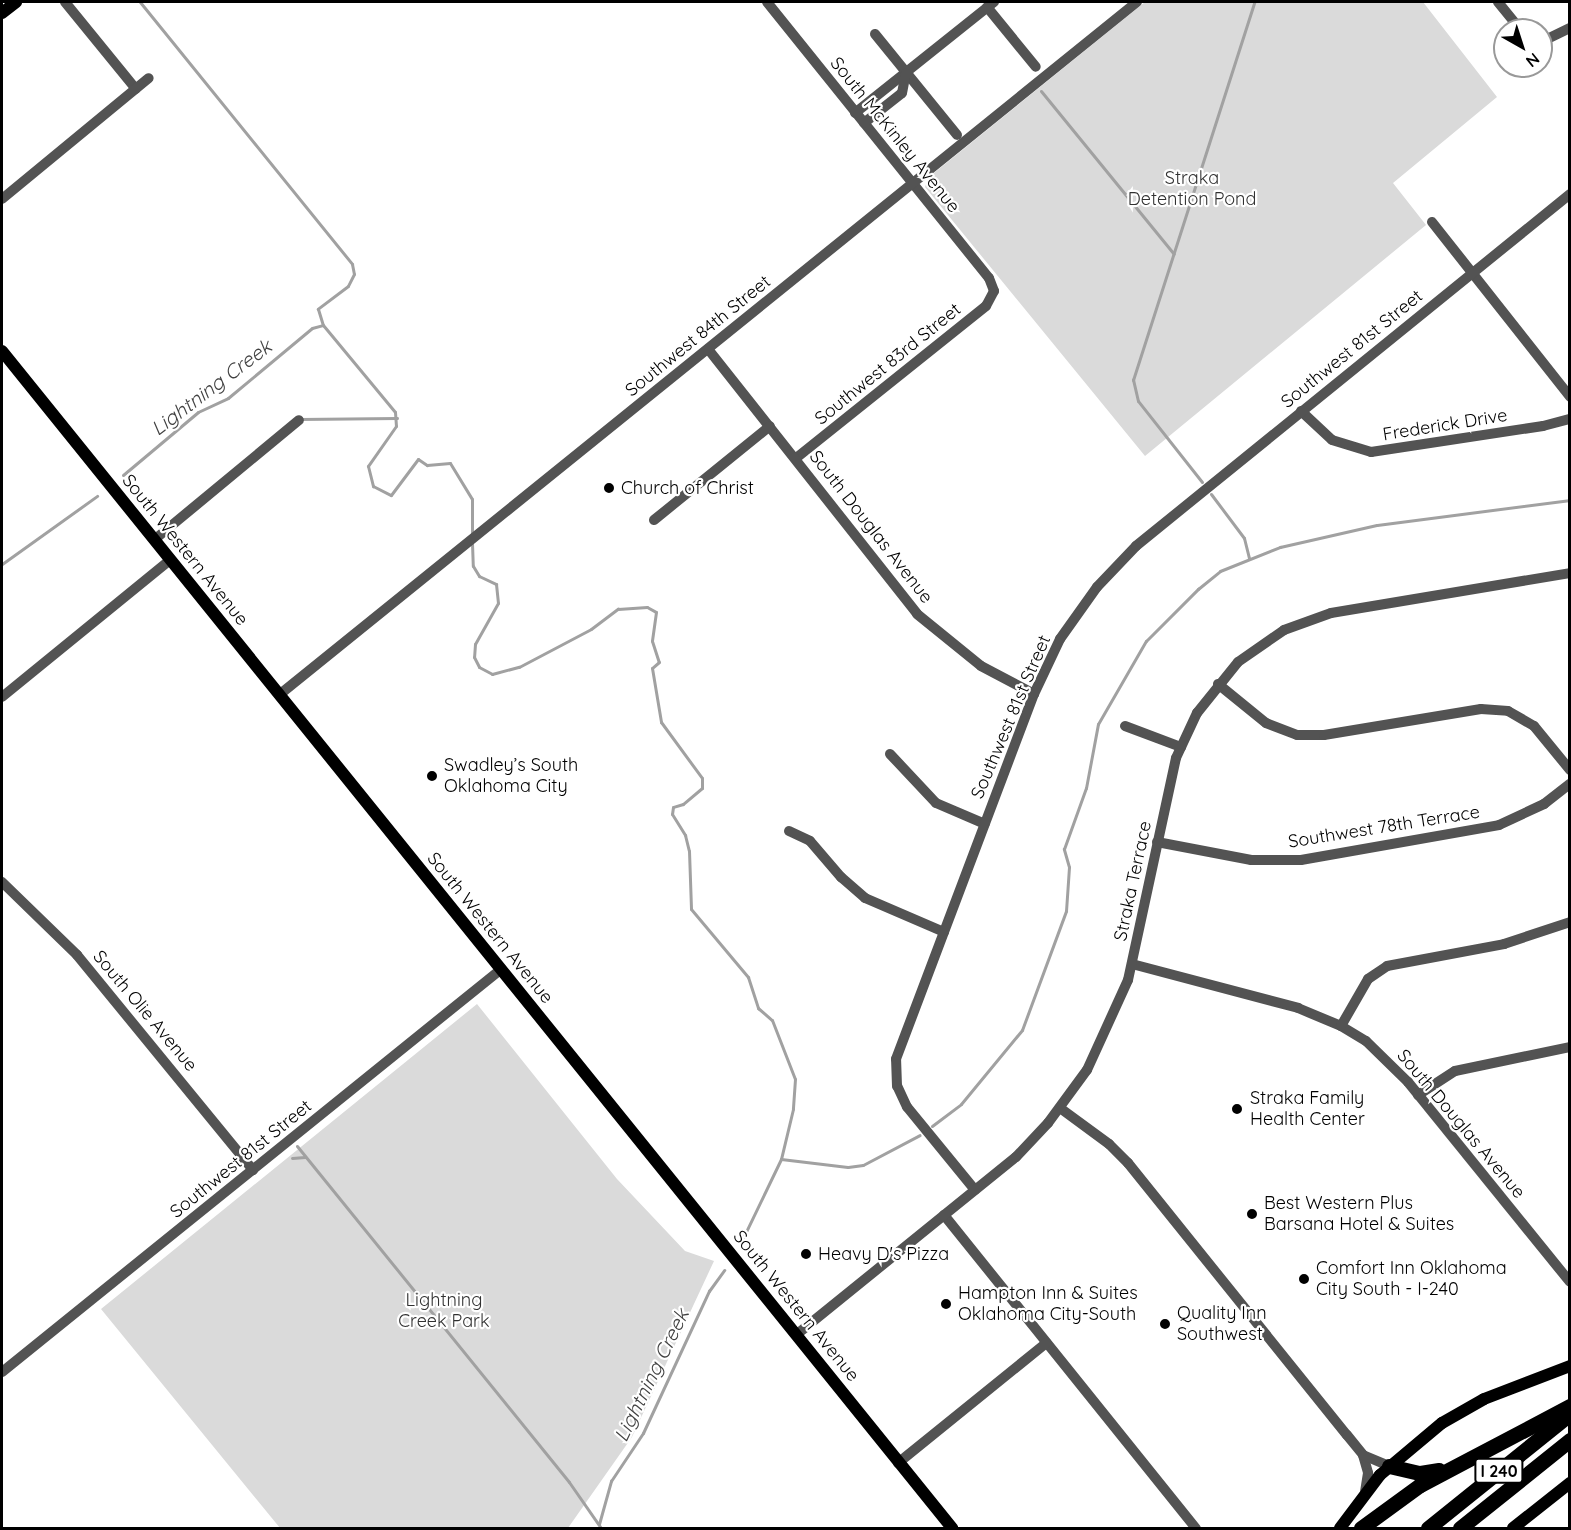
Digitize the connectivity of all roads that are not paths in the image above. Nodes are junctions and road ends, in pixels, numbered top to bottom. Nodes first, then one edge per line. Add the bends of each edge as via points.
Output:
1 (16, 2) edge
2 (65, 2) edge
3 (766, 2) edge
4 (1137, 2) edge
5 (1498, 2) edge
6 (990, 4) edge
7 (2, 14) edge
8 (1511, 18) edge
9 (1569, 28) edge
10 (875, 34) dead end
11 (1553, 36) edge
12 (1036, 67) dead end
13 (906, 72) junction
14 (149, 78) dead end
15 (136, 89) junction
16 (855, 113) junction
17 (864, 123) junction
18 (957, 135) dead end
19 (913, 183) junction
20 (1569, 194) edge
21 (2, 199) edge
22 (1432, 222) dead end
23 (1473, 272) junction
24 (994, 291) joint
25 (708, 349) junction
26 (2, 351) edge
27 (1569, 397) edge
28 (1301, 411) junction
29 (1569, 419) edge
30 (299, 420) dead end
31 (770, 426) junction
32 (796, 458) junction
33 (654, 520) dead end
34 (154, 540) junction
35 (170, 560) junction
36 (1569, 573) edge
37 (1218, 684) junction
38 (1035, 694) junction
39 (279, 695) junction
40 (2, 698) edge
41 (1125, 726) dead end
42 (1181, 747) junction
43 (890, 754) dead end
44 (1569, 770) edge
45 (1569, 784) edge
46 (985, 824) junction
47 (789, 831) dead end
48 (1157, 842) junction
49 (2, 882) edge
50 (1569, 922) edge
51 (944, 932) junction
52 (1132, 964) junction
53 (500, 970) junction
54 (1341, 1026) junction
55 (1569, 1047) edge
56 (1418, 1095) junction
57 (1060, 1108) junction
58 (253, 1170) junction
59 (975, 1190) junction
60 (944, 1215) junction
61 (1569, 1282) edge
62 (796, 1335) junction
63 (1046, 1343) junction
64 (1569, 1366) edge
65 (2, 1371) edge
66 (1569, 1406) edge
67 (1569, 1414) edge
68 (1569, 1440) edge
69 (1363, 1455) junction
70 (898, 1462) junction
71 (1389, 1466) junction
72 (1448, 1468) junction
73 (1569, 1483) edge
74 (1365, 1491) junction
75 (1477, 1515) junction
76 (952, 1528) edge
77 (1196, 1528) edge
78 (1340, 1528) edge
79 (1361, 1528) edge
80 (1428, 1528) edge
81 (1460, 1528) edge
82 (1465, 1528) edge
83 (1513, 1528) edge

1 - 7 main road
2 - 15 street
3 - 16 street, South McKinley Avenue
4 - 19 street, Southwest 84th Street
5 - 8 street
6 - 12 street
6 - 13 street
9 - 11 street
10 - 13 street
13 - 16 street
13 - 17 street via 902,93
13 - 18 street
14 - 15 street
15 - 21 street
16 - 17 street, South McKinley Avenue
17 - 19 street, South McKinley Avenue
19 - 24 street, South McKinley Avenue via 989,278
19 - 25 street, Southwest 84th Street
20 - 23 street, Southwest 81st Street
22 - 23 street
23 - 27 street
23 - 28 street, Southwest 81st Street
24 - 32 street, Southwest 83rd Street via 986,306
25 - 31 street, South Douglas Avenue
25 - 39 street, Southwest 84th Street
26 - 34 main road, South Western Avenue
28 - 29 street, Frederick Drive via 1332,440 1371,452
28 - 38 street, Southwest 81st Street via 1157,528 1111,571 1071,622
30 - 34 street
31 - 32 street, South Douglas Avenue
31 - 33 street
32 - 38 street, South Douglas Avenue via 923,620 981,666
34 - 35 main road, South Western Avenue
35 - 39 main road, South Western Avenue
35 - 40 street
36 - 37 street, Straka Terrace via 1321,615 1256,647
37 - 42 street, Straka Terrace via 1197,713
37 - 44 street via 1266,723 1296,735 1324,735 1481,709 1508,711 1534,726
38 - 46 street, Southwest 81st Street
39 - 53 main road, South Western Avenue
41 - 42 street
42 - 48 street, Straka Terrace
43 - 46 street via 936,803
45 - 48 street, Southwest 78th Terrace via 1544,804 1498,825 1301,860 1251,860
46 - 51 street, Southwest 81st Street
47 - 51 street via 810,841 865,898
48 - 52 street, Straka Terrace
49 - 58 street, South Olie Avenue via 77,955
50 - 54 street via 1504,944 1388,966 1368,979
51 - 59 street, Southwest 81st Street via 899,1049 895,1076 907,1107
52 - 54 street, South Douglas Avenue via 1298,1008
52 - 57 street, Straka Terrace via 1101,1045
53 - 58 street, Southwest 81st Street
53 - 62 main road, South Western Avenue
54 - 56 street, South Douglas Avenue via 1378,1052
55 - 56 street via 1455,1071
56 - 61 street, South Douglas Avenue
57 - 59 street, Straka Terrace via 1016,1156
57 - 69 street via 1128,1163
58 - 65 street, Southwest 81st Street
59 - 60 street, Straka Terrace
60 - 62 street, Straka Terrace
60 - 63 street
62 - 70 main road, South Western Avenue
63 - 70 street
63 - 77 street
64 - 71 main road via 1469,1406
66 - 72 highway
67 - 80 highway, I 240
68 - 75 highway, I 240
69 - 71 street
69 - 74 street via 1368,1473
70 - 76 main road, South Western Avenue
71 - 72 highway via 1419,1473
71 - 74 main road
72 - 79 highway
73 - 83 main road
74 - 78 main road
75 - 81 highway, I 240
75 - 82 highway

